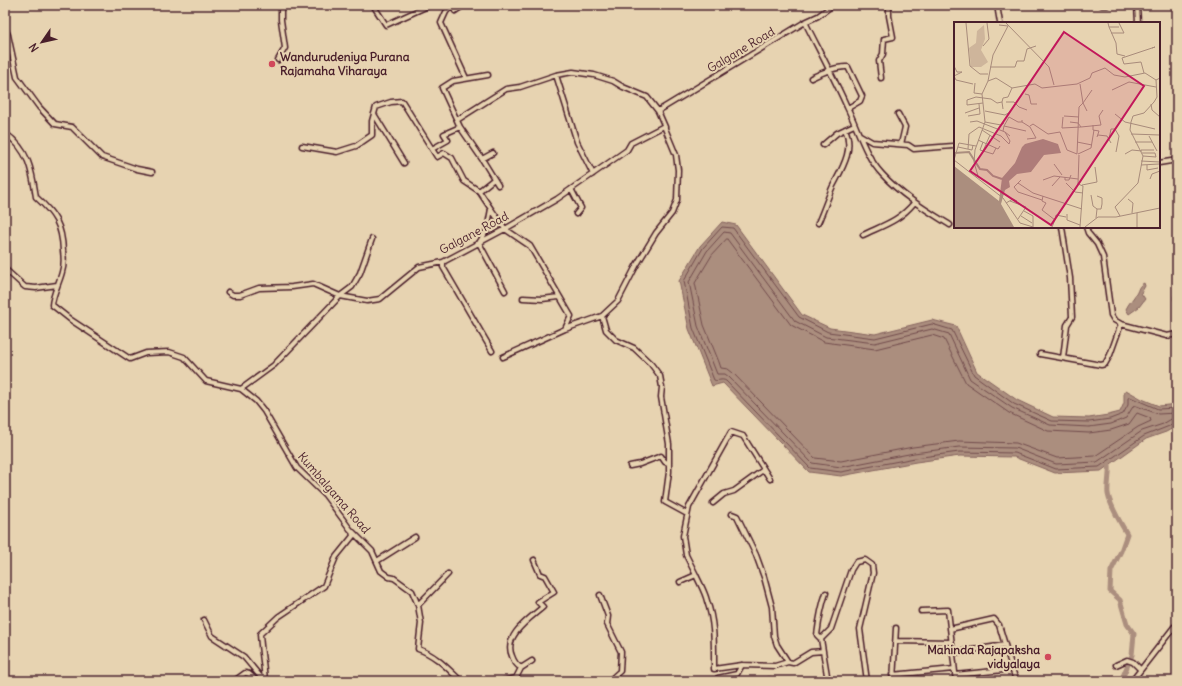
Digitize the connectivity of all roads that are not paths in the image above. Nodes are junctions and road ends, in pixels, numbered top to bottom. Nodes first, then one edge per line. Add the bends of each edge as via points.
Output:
1 (282, 5) edge
2 (372, 5) edge
3 (430, 5) edge
4 (452, 5) edge
5 (464, 5) edge
6 (833, 5) edge
7 (889, 5) edge
8 (997, 5) edge
9 (1102, 5) edge
10 (1107, 5) edge
11 (1137, 5) edge
12 (805, 22) junction
13 (1000, 22) edge
14 (1138, 22) edge
15 (5, 28) edge
16 (278, 60) dead end
17 (829, 71) junction
18 (488, 75) dead end
19 (556, 75) junction
20 (466, 78) junction
21 (811, 78) dead end
22 (881, 78) dead end
23 (848, 108) junction
24 (658, 111) junction
25 (374, 114) junction
26 (898, 114) dead end
27 (457, 120) junction
28 (854, 125) junction
29 (664, 126) junction
30 (460, 127) junction
31 (845, 129) junction
32 (5, 133) edge
33 (860, 135) junction
34 (901, 144) junction
35 (823, 145) dead end
36 (302, 146) dead end
37 (952, 146) dead end
38 (432, 149) junction
39 (493, 153) dead end
40 (482, 159) junction
41 (1177, 160) edge
42 (404, 163) dead end
43 (1160, 163) edge
44 (152, 172) dead end
45 (593, 174) junction
46 (494, 179) junction
47 (498, 185) dead end
48 (677, 187) dead end
49 (571, 189) junction
50 (479, 191) junction
51 (914, 203) junction
52 (491, 209) junction
53 (576, 214) dead end
54 (818, 223) dead end
55 (950, 225) dead end
56 (1062, 228) edge
57 (1086, 228) edge
58 (505, 229) junction
59 (863, 235) dead end
60 (372, 239) dead end
61 (479, 243) junction
62 (443, 262) junction
63 (5, 269) edge
64 (57, 285) junction
65 (505, 291) dead end
66 (228, 292) dead end
67 (340, 296) junction
68 (559, 297) junction
69 (523, 298) dead end
70 (602, 316) junction
71 (1121, 324) junction
72 (565, 329) junction
73 (1177, 334) edge
74 (492, 352) dead end
75 (1040, 354) dead end
76 (503, 357) dead end
77 (1063, 358) junction
78 (241, 389) junction
79 (669, 463) junction
80 (630, 466) dead end
81 (764, 470) junction
82 (770, 479) dead end
83 (713, 503) dead end
84 (687, 514) junction
85 (732, 514) dead end
86 (350, 529) junction
87 (415, 537) dead end
88 (534, 560) dead end
89 (377, 561) junction
90 (448, 574) dead end
91 (696, 575) junction
92 (680, 582) dead end
93 (826, 593) dead end
94 (600, 595) dead end
95 (418, 605) junction
96 (921, 610) dead end
97 (204, 620) dead end
98 (1177, 625) edge
99 (896, 628) dead end
100 (950, 629) junction
101 (821, 639) junction
102 (896, 642) junction
103 (951, 642) junction
104 (1005, 645) junction
105 (823, 651) junction
106 (952, 653) junction
107 (532, 661) dead end
108 (788, 662) junction
109 (742, 665) junction
110 (1116, 666) dead end
111 (521, 668) junction
112 (954, 669) junction
113 (1140, 669) junction
114 (1013, 670) junction
115 (955, 675) junction
116 (892, 676) junction
117 (718, 678) dead end
118 (768, 680) dead end
119 (234, 681) edge
120 (257, 681) edge
121 (265, 681) edge
122 (461, 681) edge
123 (504, 681) edge
124 (609, 681) edge
125 (775, 681) edge
126 (828, 681) edge
127 (867, 681) edge
128 (893, 681) edge
129 (956, 681) edge
130 (1016, 681) edge
131 (1132, 681) edge

1 - 16 street via 281,20 285,48
2 - 3 street via 386,25
4 - 5 street via 455,10
4 - 20 street via 441,23
6 - 12 street, Galgane Road
7 - 22 street via 893,37 884,39 883,54 879,61
8 - 13 street
9 - 10 street
11 - 14 street
12 - 17 street
12 - 24 street, Galgane Road
15 - 44 street via 17,77 55,124 72,127 102,157
17 - 21 street
17 - 23 street
17 - 23 street via 843,67 850,70 862,96 860,101
18 - 20 street
19 - 24 street via 574,72 613,81 647,97
19 - 27 street via 520,88 506,89
19 - 45 street via 578,142
20 - 27 street via 453,81 442,88
23 - 28 street
24 - 29 street
25 - 36 street via 372,135 356,146 336,152
25 - 38 street via 376,107 402,101
25 - 42 street
26 - 34 street via 905,127
27 - 30 street
28 - 31 street
28 - 33 street
29 - 45 street, Galgane Road via 631,143 627,150
29 - 48 street via 676,157
29 - 70 street via 676,154 677,200 672,213 656,233 618,301
30 - 38 street via 444,134 448,140
30 - 40 street
31 - 35 street
31 - 54 street via 849,142 844,166
32 - 64 street, Kumbalgama Road via 24,152 31,169 36,198 47,206 57,220 63,236 63,272
33 - 34 street via 872,142
33 - 51 street via 870,158 881,174
34 - 37 street via 914,149
38 - 50 street via 437,157 444,153 452,158 464,181
39 - 40 street
40 - 46 street
41 - 43 street
45 - 49 street, Galgane Road
46 - 47 street
46 - 50 street
49 - 53 street via 582,208
49 - 58 street, Galgane Road
50 - 52 street
51 - 55 street
51 - 59 street via 906,213 895,220
52 - 58 street
52 - 61 street via 487,230
56 - 77 street via 1070,278 1072,317 1067,325
57 - 71 street via 1103,257 1111,315
58 - 61 street, Galgane Road
58 - 68 street via 530,246
60 - 67 street via 360,274 352,287
61 - 62 street, Galgane Road
61 - 65 street
62 - 67 street, Galgane Road via 419,267 380,299 367,301
62 - 74 street via 443,267
63 - 64 street via 25,287
64 - 78 street, Kumbalgama Road via 52,305 130,359 146,353 169,352 184,357 206,381
66 - 67 street, Galgane Road via 233,295 258,288 313,284
67 - 78 street via 274,365
68 - 69 street
68 - 72 street via 571,316
70 - 72 street
70 - 79 street via 606,330 616,340 634,348 660,376 660,397 669,444
71 - 73 street via 1167,336
71 - 77 street via 1105,364
72 - 76 street
75 - 77 street
78 - 86 street, Kumbalgama Road via 264,411 297,468 325,495
79 - 80 street via 661,456
79 - 84 street via 665,502
81 - 82 street
81 - 83 street
81 - 84 street via 743,436 731,432
84 - 91 street via 683,536 686,555
85 - 108 street via 737,516 756,555 772,607 774,636
86 - 89 street, Kumbalgama Road via 372,551
86 - 121 street via 352,536 336,557 324,586 278,617 260,634
87 - 89 street
88 - 111 street via 540,574 545,576 554,592 538,602 543,607 509,642 515,664
89 - 95 street, Kumbalgama Road via 381,571 412,591
90 - 95 street
91 - 92 street
91 - 109 street via 707,601 712,623 714,669
93 - 101 street via 821,606 817,635
94 - 124 street via 608,616 607,624 621,652 620,672
95 - 122 street, Kumbalgama Road via 421,623 418,649 440,661
96 - 100 street via 948,610
97 - 121 street via 212,636 244,657
98 - 113 street
99 - 102 street
100 - 103 street
100 - 104 street via 994,619 999,625
101 - 105 street
101 - 127 street via 831,629 850,570 856,562 866,560 872,565 873,573 860,629
102 - 103 street
102 - 116 street
103 - 106 street
104 - 106 street
104 - 114 street
105 - 108 street via 811,652 793,663
105 - 126 street
106 - 112 street
107 - 111 street
108 - 109 street via 775,666
109 - 117 street via 737,674
110 - 113 street via 1127,660
111 - 123 street via 516,678
112 - 115 street
112 - 116 street
113 - 131 street
114 - 115 street
114 - 130 street
115 - 129 street
116 - 128 street
118 - 125 street
119 - 120 street via 244,673

